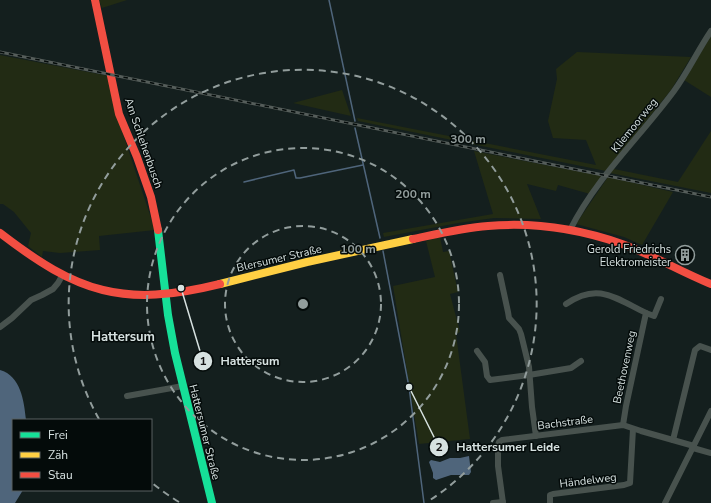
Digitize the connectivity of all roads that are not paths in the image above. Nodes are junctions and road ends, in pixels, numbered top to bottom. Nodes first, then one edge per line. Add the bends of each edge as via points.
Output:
1 (95, 0) edge
2 (711, 31) edge
3 (570, 230) junction
4 (0, 233) edge
5 (500, 275) dead end
6 (62, 276) junction
7 (711, 284) edge
8 (166, 295) junction
9 (661, 299) dead end
10 (566, 304) dead end
11 (646, 313) junction
12 (0, 327) edge
13 (711, 350) edge
14 (477, 351) dead end
15 (581, 361) dead end
16 (530, 375) junction
17 (183, 386) junction
18 (127, 396) dead end
19 (711, 411) edge
20 (623, 425) junction
21 (633, 429) junction
22 (536, 436) junction
23 (673, 440) junction
24 (694, 447) junction
25 (711, 453) edge
26 (503, 502) edge
27 (212, 503) edge
28 (493, 503) edge
29 (550, 503) edge
30 (665, 503) edge

1 - 8 main road, Am Schlehenbusch via 119,114 151,197
2 - 3 street, Kliemoorweg via 675,90 606,175
3 - 7 main road, Blersumer Straße via 614,242
3 - 8 main road, Blersumer Straße via 499,225 456,230
4 - 6 main road, Blersumer Straße via 31,257
5 - 16 street via 509,318 521,334
6 - 8 main road, Blersumer Straße via 89,287 111,292 145,296
6 - 12 street via 53,289 31,300
8 - 17 main road, Hattersumer Straße
9 - 11 street via 654,316
10 - 11 street via 577,297 603,293
11 - 20 street, Beethovenweg
13 - 23 street via 700,346 695,350
14 - 16 street via 485,362 490,380
15 - 16 street via 571,368
16 - 22 street
17 - 18 street
17 - 27 main road, Hattersumer Straße
19 - 24 street
20 - 21 street, Bachstraße
20 - 22 street, Bachstraße
21 - 23 street, Bachstraße
21 - 29 street, Händelweg via 630,483 553,494 550,495
22 - 26 street, Bachstraße via 499,442 498,466
23 - 24 street, Bachstraße
24 - 25 street, Bachstraße
24 - 30 street
26 - 28 street

